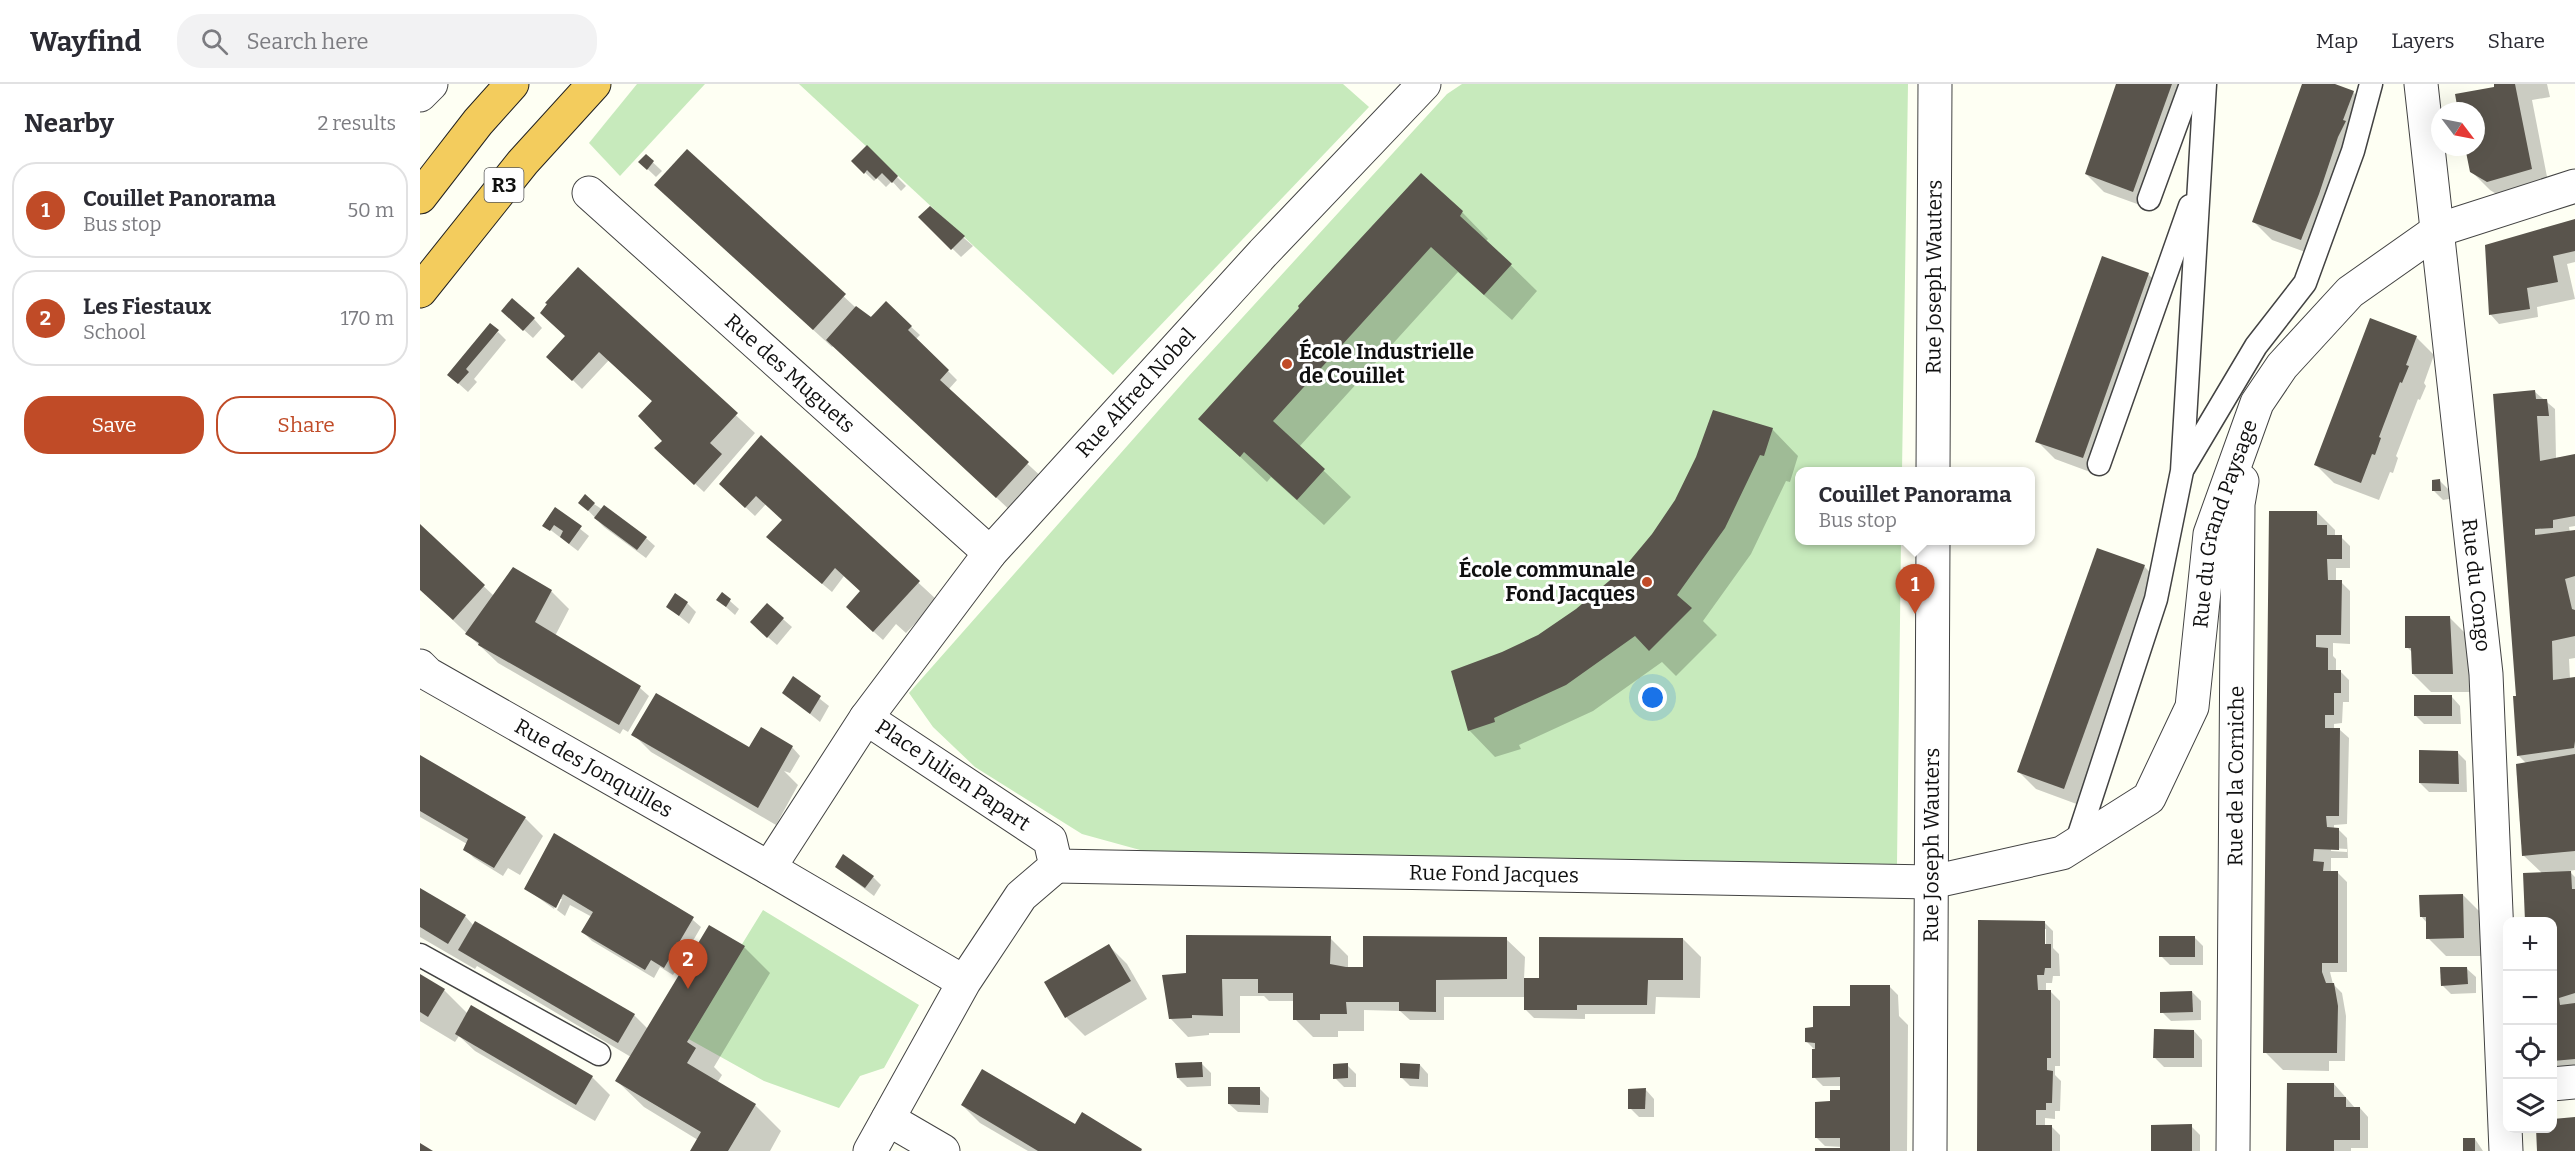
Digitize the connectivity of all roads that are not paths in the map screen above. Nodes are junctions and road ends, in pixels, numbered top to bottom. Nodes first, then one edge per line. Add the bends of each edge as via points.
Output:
1 (431, 84) edge
2 (512, 84) edge
3 (594, 84) edge
4 (1424, 84) edge
5 (1935, 84) edge
6 (2191, 84) edge
7 (2205, 84) edge
8 (2371, 84) edge
9 (2421, 84) edge
10 (420, 95) edge
11 (2199, 182) junction
12 (2575, 186) edge
13 (589, 193) dead end
14 (420, 197) edge
15 (2149, 199) dead end
16 (2438, 230) junction
17 (420, 291) edge
18 (2257, 403) junction
19 (2099, 464) dead end
20 (1933, 467) edge
21 (2182, 471) junction
22 (1933, 545) edge
23 (990, 553) junction
24 (420, 666) edge
25 (866, 718) junction
26 (2076, 844) junction
27 (1056, 866) junction
28 (769, 868) junction
29 (1932, 882) junction
30 (420, 955) edge
31 (964, 982) junction
32 (599, 1054) dead end
33 (2505, 1079) edge
34 (2575, 1082) edge
35 (2557, 1084) edge
36 (888, 1119) junction
37 (2506, 1133) edge
38 (870, 1151) edge
39 (943, 1151) edge
40 (1930, 1151) edge
41 (2233, 1151) edge
42 (2506, 1151) edge

1 - 10 street
2 - 14 highway
3 - 17 highway, R3 via 523,162
4 - 23 street, Rue Alfred Nobel via 1263,253
5 - 20 street, Rue Joseph Wauters
6 - 15 lane
7 - 11 lane
8 - 21 lane via 2353,151 2305,283 2256,346
9 - 16 street, Rue du Congo
11 - 19 lane
11 - 21 lane
12 - 16 street, Rue du Grand Paysage
13 - 23 street, Rue des Muguets
16 - 18 street, Rue du Grand Paysage via 2350,291 2282,366
16 - 33 street, Rue du Congo via 2486,674
18 - 26 street, Rue du Grand Paysage via 2210,534 2192,707 2149,798
18 - 41 street, Rue de la Corniche via 2238,504
21 - 26 lane via 2156,599
22 - 29 street, Rue Joseph Wauters
23 - 25 street, Rue Alfred Nobel
24 - 28 street, Rue des Jonquilles
25 - 27 street, Place Julien Papart via 1050,840
25 - 28 street, Place Julien Papart
26 - 29 street, Rue du Grand Paysage via 2062,853
27 - 29 street, Rue Fond Jacques
27 - 31 street via 1021,896
28 - 31 street
29 - 40 street, Rue Joseph Wauters
30 - 32 lane
31 - 36 street
34 - 35 street
36 - 38 street
36 - 39 street
37 - 42 street, Rue du Congo

